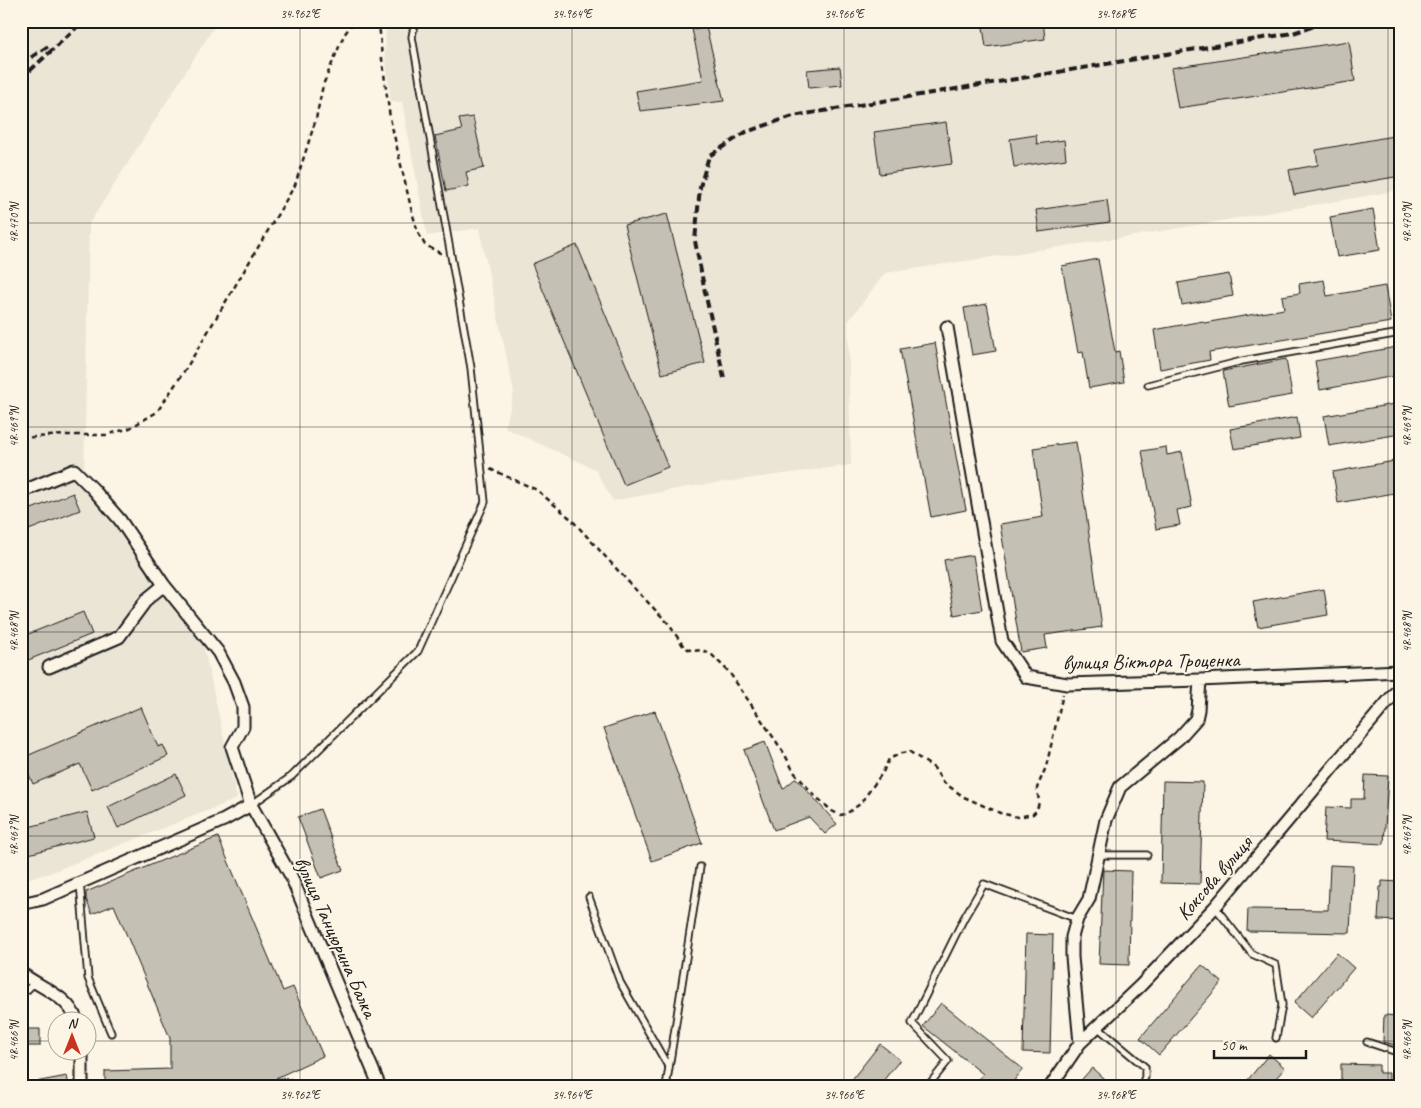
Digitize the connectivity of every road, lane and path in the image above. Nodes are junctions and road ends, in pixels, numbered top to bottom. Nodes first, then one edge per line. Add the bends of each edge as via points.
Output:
1 (354, 21) edge
2 (379, 21) edge
3 (415, 21) edge
4 (452, 257) junction
5 (947, 327) dead end
6 (1400, 333) edge
7 (1148, 385) dead end
8 (21, 438) edge
9 (482, 467) junction
10 (21, 492) edge
11 (164, 585) junction
12 (49, 667) dead end
13 (1400, 671) edge
14 (1200, 680) junction
15 (1067, 684) junction
16 (1400, 687) edge
17 (251, 805) junction
18 (1098, 855) junction
19 (1147, 855) dead end
20 (700, 867) dead end
21 (80, 882) junction
22 (589, 897) dead end
23 (21, 904) edge
24 (1215, 907) junction
25 (1077, 920) junction
26 (21, 973) edge
27 (34, 983) junction
28 (21, 993) edge
29 (70, 1010) edge
30 (1096, 1026) junction
31 (111, 1032) dead end
32 (1276, 1038) dead end
33 (1367, 1042) dead end
34 (1080, 1043) junction
35 (1400, 1053) edge
36 (82, 1060) edge
37 (669, 1068) junction
38 (82, 1087) edge
39 (380, 1087) edge
40 (666, 1087) edge
41 (926, 1087) edge
42 (1050, 1087) edge
43 (1141, 1087) edge

1 - 8 path via 344,34 323,85 295,186 157,412 130,428 106,435
2 - 4 path via 390,118 418,234 425,244
3 - 4 lane via 412,37
4 - 9 lane
5 - 15 street, вулиця Віктора Троценка via 1002,641 1026,677
6 - 7 lane via 1242,362
9 - 15 path via 537,490 571,518 668,623 684,646 692,651 702,650 711,654 729,672 794,772 814,795 840,815 860,804 889,759 910,752 934,768 943,782 964,797 1000,813 1018,817 1033,814 1040,802 1037,788 1046,767
9 - 17 lane via 485,502 418,651 292,776
10 - 11 street, вулиця Танцюрина Балка via 74,470 120,520
11 - 12 street via 146,599 119,637
11 - 17 street, вулиця Танцюрина Балка via 218,652 234,682 243,707 242,728 232,747
13 - 14 street, вулиця Віктора Троценка
14 - 15 street, вулиця Віктора Троценка
14 - 18 street via 1196,719 1179,738 1120,787 1106,820
16 - 24 street, Коксова вулиця
17 - 21 street via 224,820
17 - 39 street, вулиця Танцюрина Балка via 291,876
18 - 19 lane
18 - 25 street via 1089,899
20 - 37 lane
21 - 23 street via 43,899
21 - 31 lane via 88,978
22 - 37 lane via 620,982
24 - 30 street, Коксова вулиця via 1141,985
24 - 32 lane via 1252,954 1276,965 1282,1005
25 - 34 street via 1073,930 1072,957
25 - 41 lane via 984,884 912,1023 948,1060
26 - 27 street
27 - 28 lane
27 - 29 street via 62,1000
30 - 34 street, Коксова вулиця
30 - 43 lane via 1146,1067
33 - 35 lane
34 - 42 street, Коксова вулиця
36 - 38 street
37 - 40 lane

